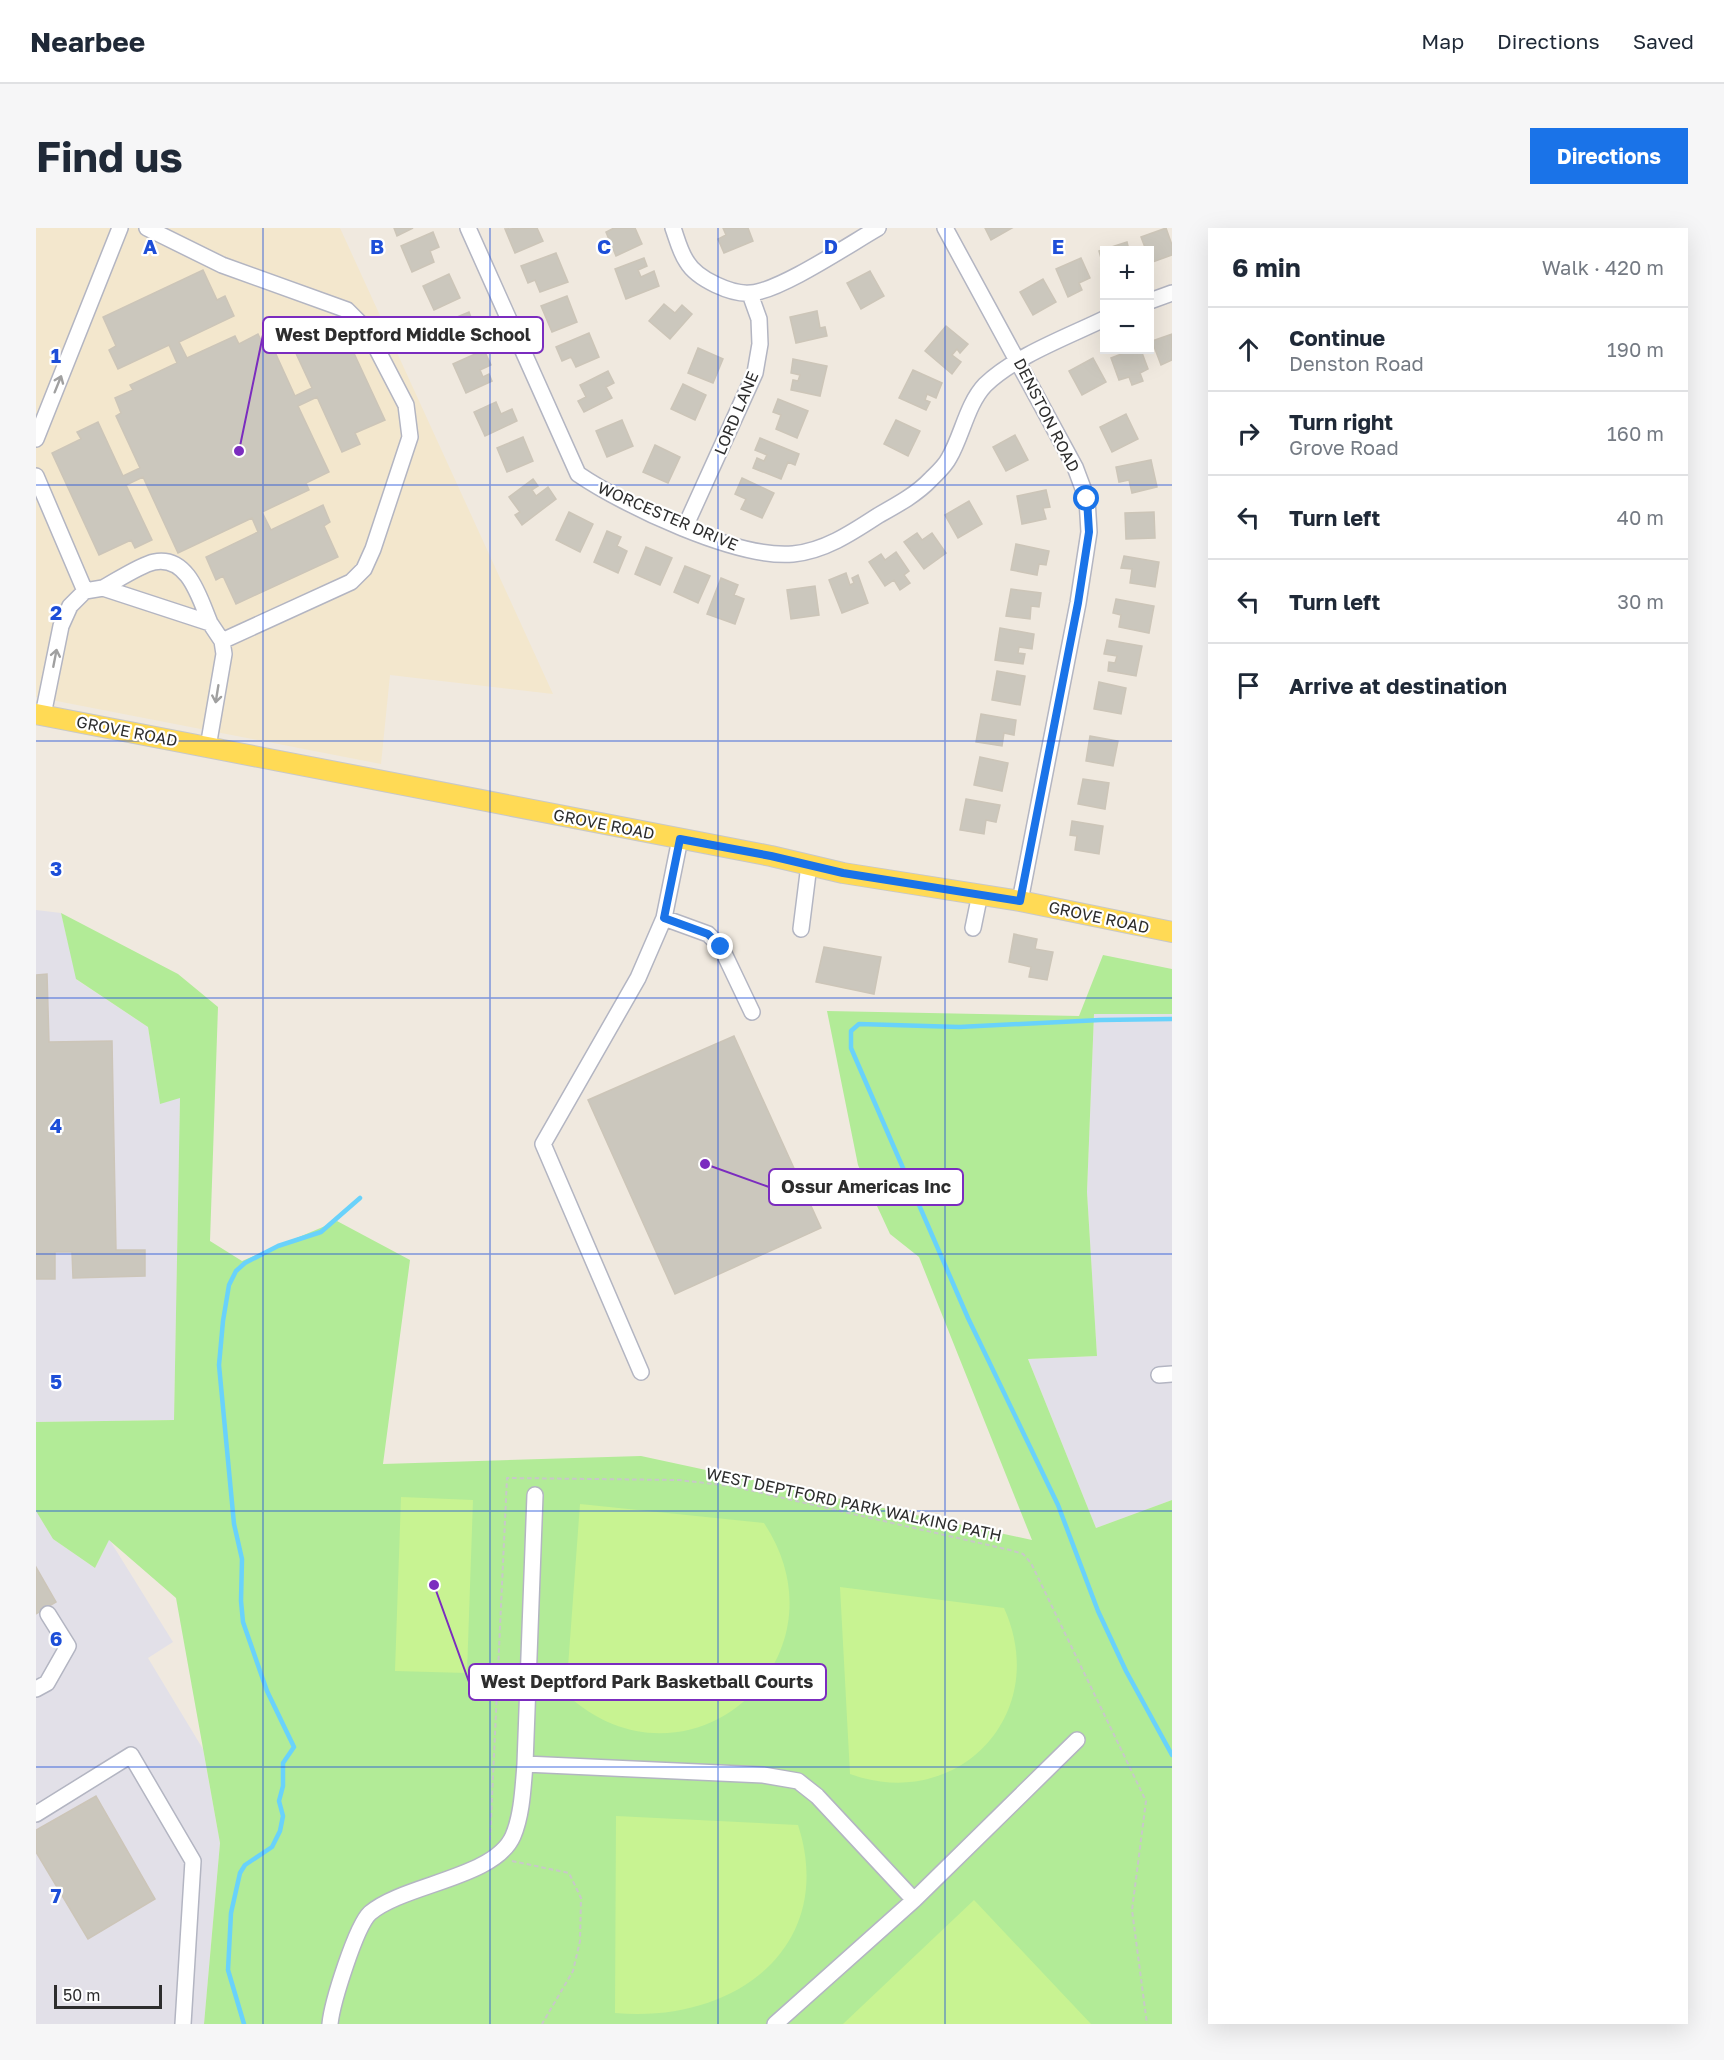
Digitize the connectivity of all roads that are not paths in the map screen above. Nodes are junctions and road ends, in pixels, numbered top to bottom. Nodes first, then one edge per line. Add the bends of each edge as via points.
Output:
1 (120, 228) edge
2 (147, 228) edge
3 (468, 228) edge
4 (673, 228) edge
5 (878, 228) edge
6 (945, 228) edge
7 (1172, 292) edge
8 (750, 294) junction
9 (1152, 300) edge
10 (1100, 322) edge
11 (1019, 362) junction
12 (36, 439) edge
13 (36, 476) edge
14 (685, 527) junction
15 (103, 588) junction
16 (85, 591) junction
17 (210, 623) junction
18 (222, 641) junction
19 (40, 715) edge
20 (208, 747) junction
21 (680, 839) junction
22 (809, 866) junction
23 (980, 894) junction
24 (1020, 901) junction
25 (664, 918) junction
26 (973, 928) dead end
27 (801, 929) dead end
28 (1172, 933) edge
29 (752, 1012) dead end
30 (641, 1372) dead end
31 (535, 1495) dead end
32 (48, 1614) dead end
33 (36, 1689) edge
34 (1077, 1740) dead end
35 (525, 1764) junction
36 (36, 1814) edge
37 (915, 1900) junction
38 (183, 2024) edge
39 (330, 2024) edge
40 (775, 2024) edge

12 -> 1 street
2 - 18 street via 222,265 347,310 367,330 406,405 410,437 364,569 351,582
3 - 14 street, WORCESTER DRIVE via 579,474 605,492
4 - 8 street via 687,263 699,276 715,285
5 - 8 street via 779,284
6 - 11 street, DENSTON ROAD
7 - 9 street
8 - 14 street, LORD LANE via 759,319 755,373
10 - 11 street, WORCESTER DRIVE
11 - 14 street, WORCESTER DRIVE via 984,386 949,459 929,482 823,547 793,554 758,552 726,545
11 - 24 street, DENSTON ROAD via 1075,467 1087,499 1089,532
13 - 16 street
15 - 16 street
15 - 17 street
15 - 17 street via 154,562 178,567 194,584
19 -> 16 street via 61,626 70,606
17 - 18 street
18 -> 20 street via 224,654
19 - 20 main road, GROVE ROAD
20 - 21 main road, GROVE ROAD
21 - 22 main road, GROVE ROAD
21 - 25 street
22 - 23 main road, GROVE ROAD
22 - 27 street
23 - 24 main road, GROVE ROAD
23 - 26 street
24 - 28 main road, GROVE ROAD
25 - 29 street via 708,934 721,947
25 - 30 street via 636,982 543,1144
31 - 35 street
32 - 33 street via 68,1646 47,1683
34 - 37 street
35 - 37 street via 763,1774 798,1781 817,1796
35 - 39 street via 512,1838 487,1864 399,1898 369,1914 346,1962
36 - 38 street via 131,1755 192,1861
37 - 40 street

